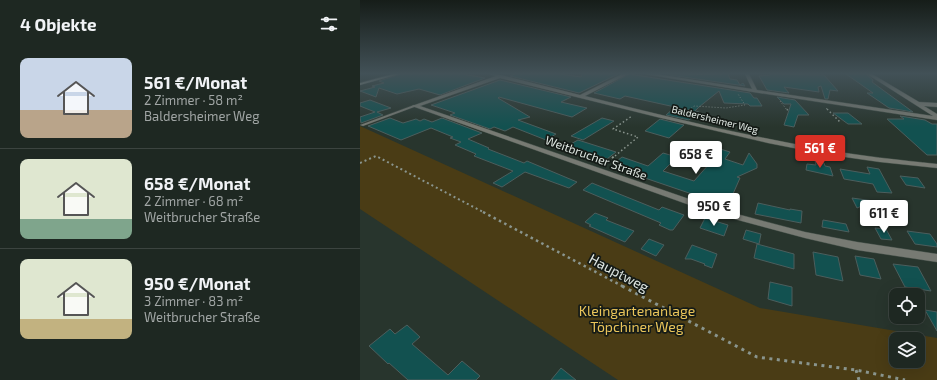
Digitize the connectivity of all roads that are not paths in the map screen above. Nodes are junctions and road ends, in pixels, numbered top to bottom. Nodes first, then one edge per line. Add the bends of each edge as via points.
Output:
1 (456, 92) edge
2 (564, 92) edge
3 (590, 92) edge
4 (757, 92) edge
5 (898, 92) edge
6 (581, 96) junction
7 (918, 104) junction
8 (937, 104) edge
9 (415, 106) junction
10 (937, 117) edge
11 (362, 125) dead end
12 (937, 166) edge
13 (937, 258) edge

1 - 9 street
2 - 6 street, Baldersheimer Weg
3 - 6 street
4 - 10 street
5 - 7 street
6 - 12 street, Baldersheimer Weg via 774,143 868,159
7 - 8 street
7 - 10 street
9 - 11 lane
9 - 13 street, Weitbrucher Straße via 722,214 812,237

